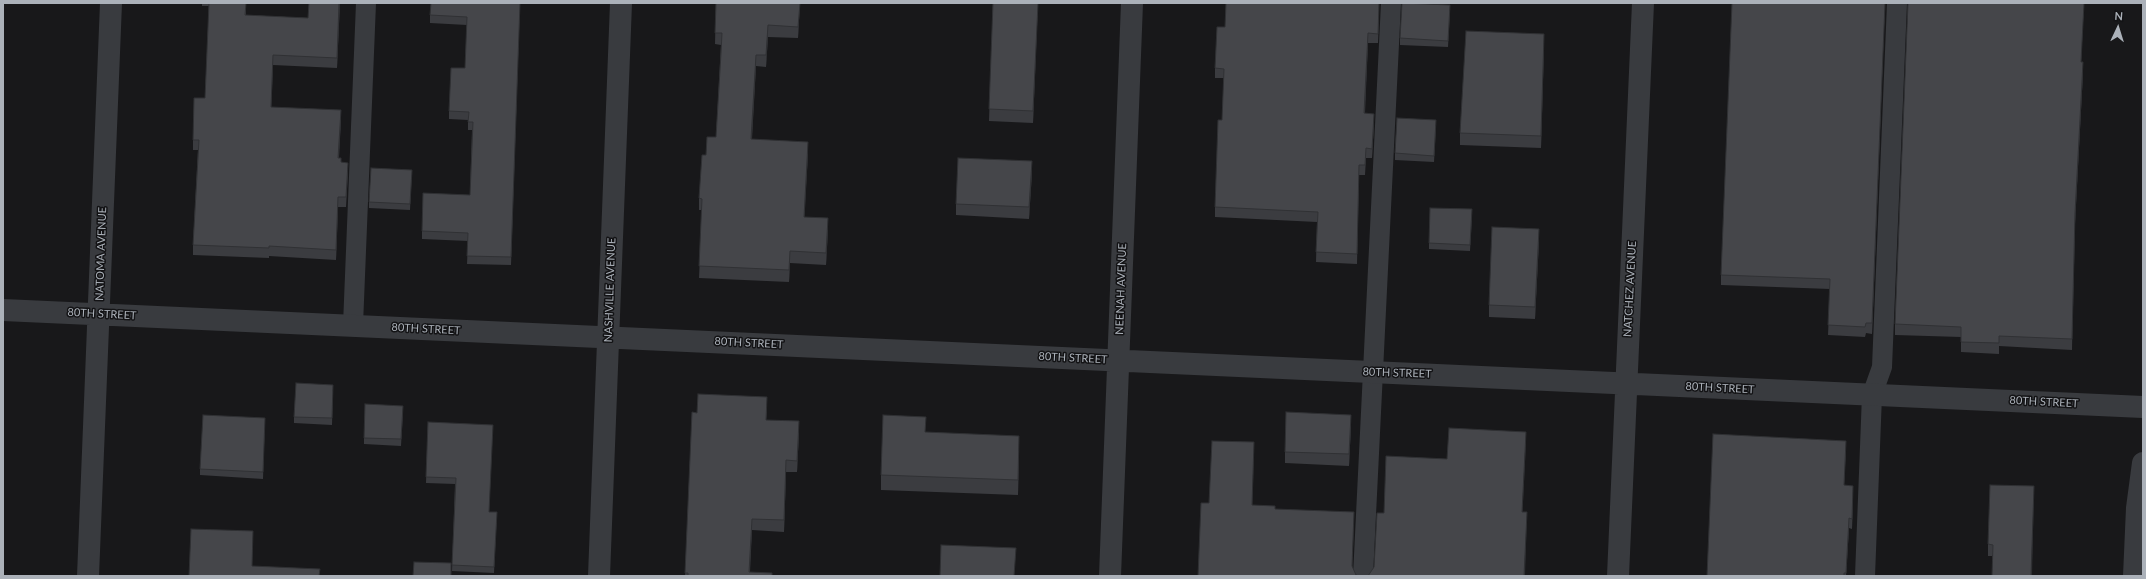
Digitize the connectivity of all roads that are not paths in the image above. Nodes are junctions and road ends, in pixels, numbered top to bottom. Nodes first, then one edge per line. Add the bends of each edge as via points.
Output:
1 (111, 3) edge
2 (366, 3) edge
3 (621, 3) edge
4 (1132, 3) edge
5 (1391, 3) edge
6 (1643, 3) edge
7 (1897, 3) edge
8 (3, 310) edge
9 (98, 314) junction
10 (353, 326) junction
11 (608, 337) junction
12 (1118, 360) junction
13 (1372, 372) junction
14 (1626, 383) junction
15 (1872, 395) junction
16 (2143, 407) edge
17 (2143, 464) edge
18 (88, 576) edge
19 (599, 576) edge
20 (1110, 576) edge
21 (1363, 576) edge
22 (1618, 576) edge
23 (1865, 576) edge
24 (2134, 576) edge

1 - 9 street, NATOMA AVENUE
2 - 10 lane
3 - 11 street, NASHVILLE AVENUE
4 - 12 street, NEENAH AVENUE
5 - 13 lane
6 - 14 street, NATCHEZ AVENUE
7 - 15 lane via 1882,367
8 - 9 street, 80TH STREET
9 - 10 street, 80TH STREET
9 - 18 street, NATOMA AVENUE
10 - 11 street, 80TH STREET
11 - 12 street, 80TH STREET
11 - 19 street, NASHVILLE AVENUE
12 - 13 street, 80TH STREET
12 - 20 street, NEENAH AVENUE
13 - 14 street, 80TH STREET
13 - 21 lane
14 - 15 street, 80TH STREET
14 - 22 street, NATCHEZ AVENUE
15 - 16 street, 80TH STREET
15 - 23 lane
17 - 24 street via 2136,508

